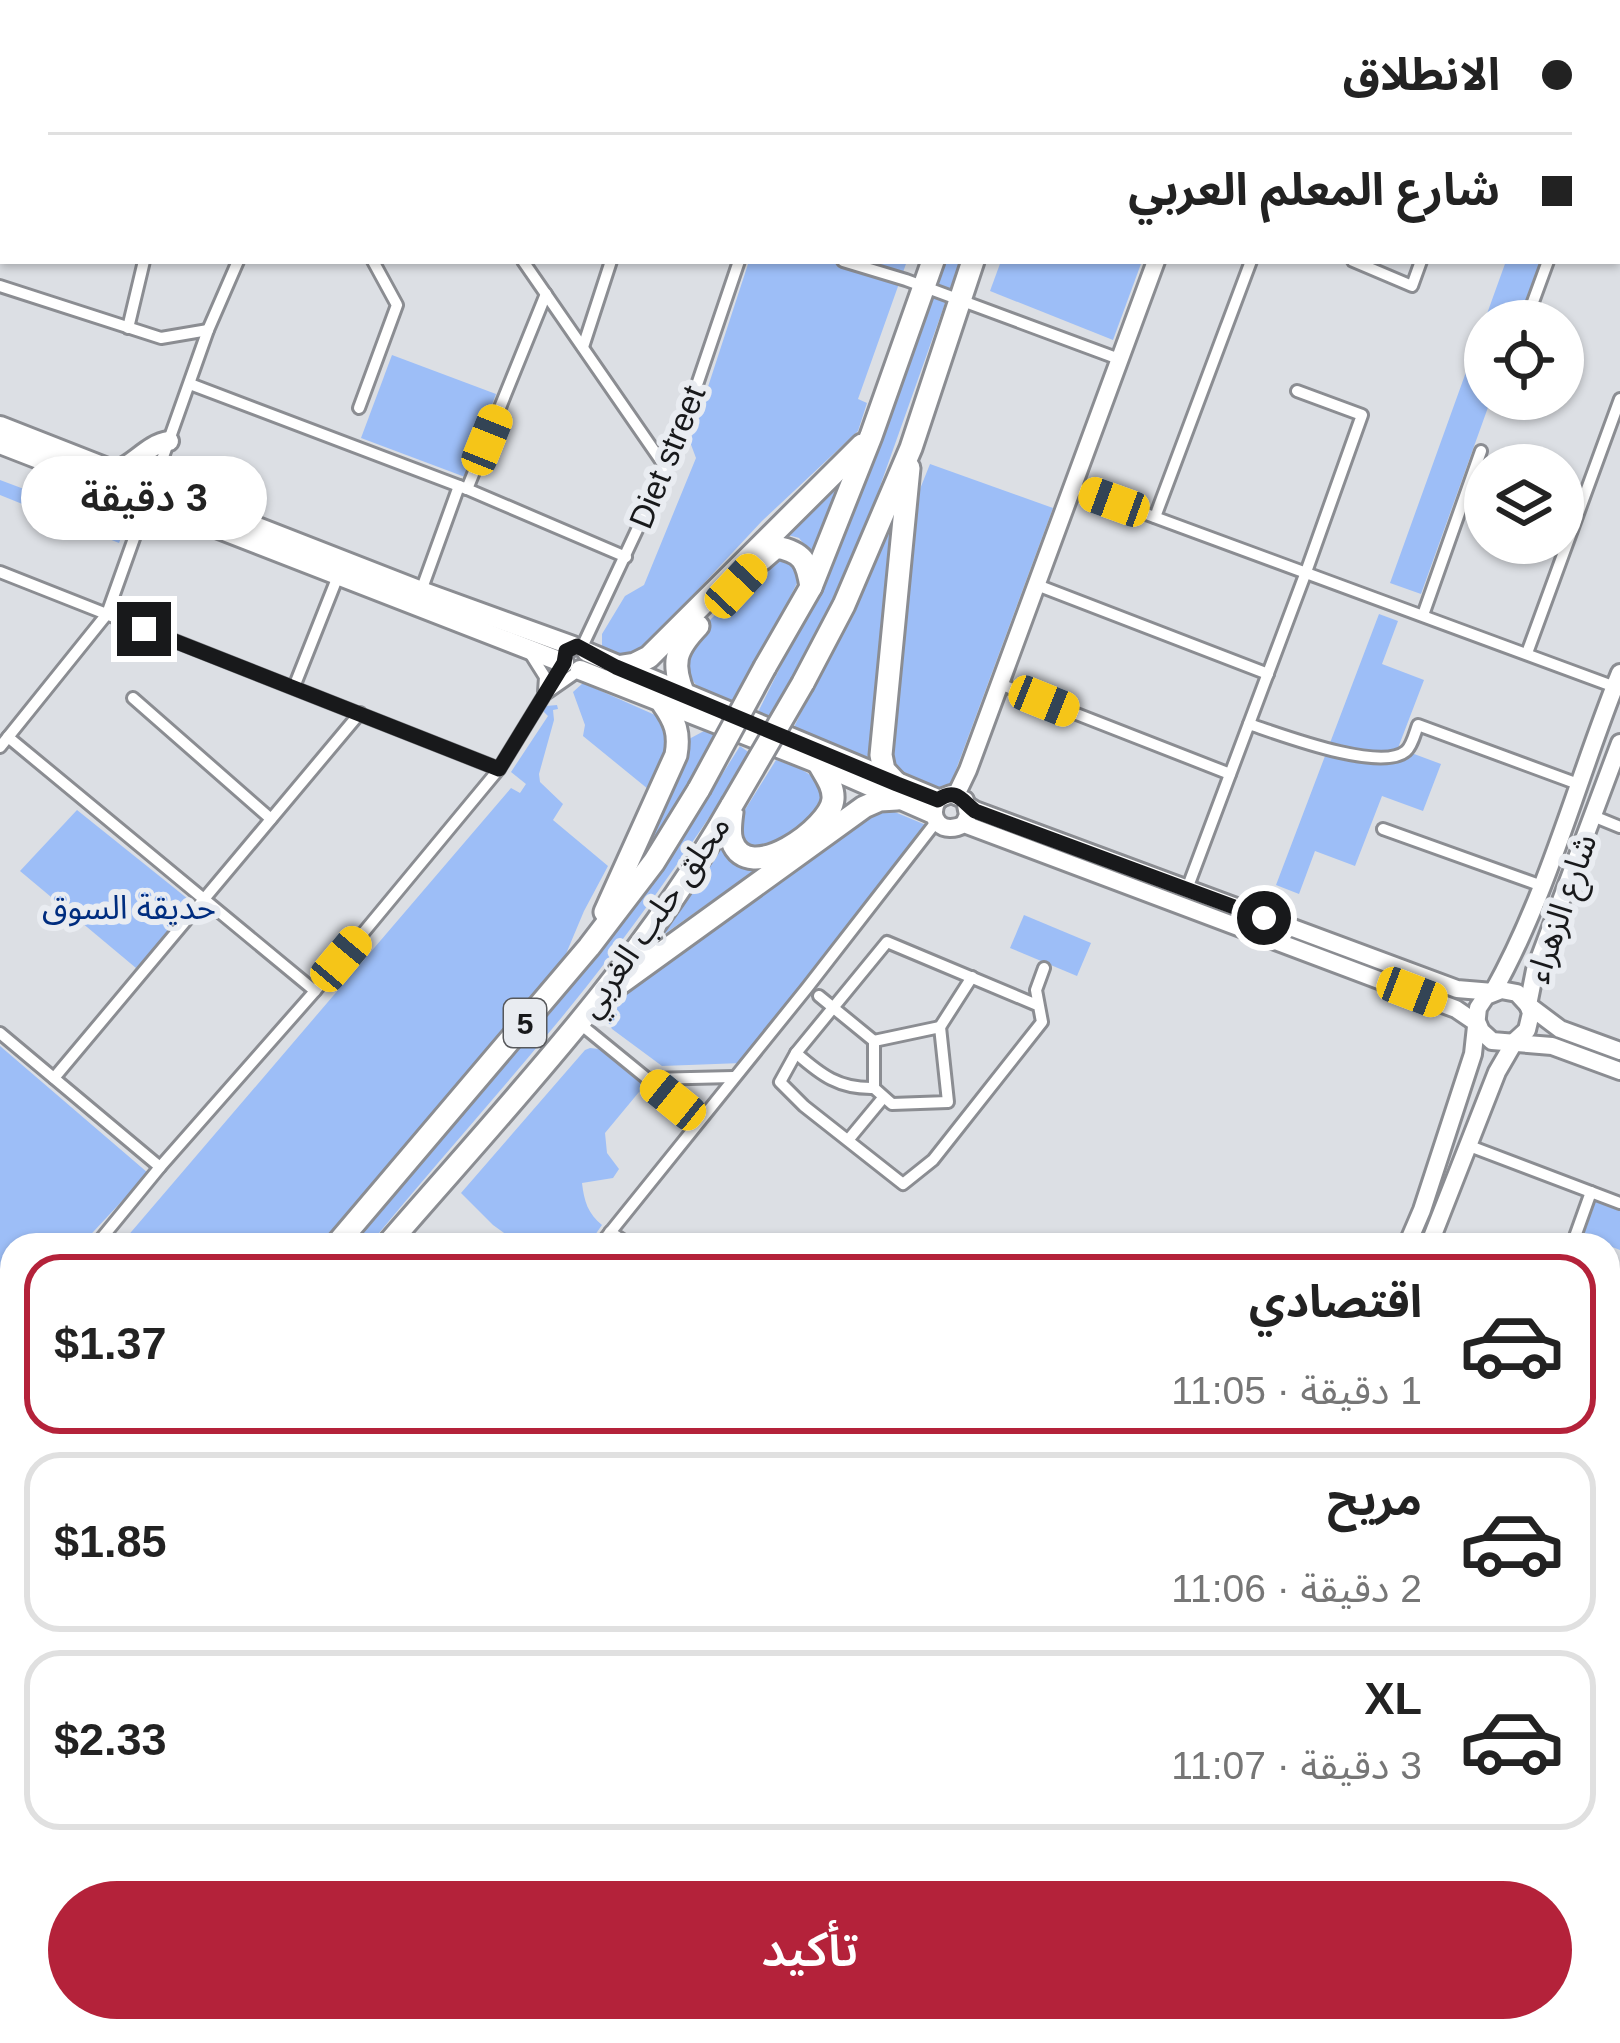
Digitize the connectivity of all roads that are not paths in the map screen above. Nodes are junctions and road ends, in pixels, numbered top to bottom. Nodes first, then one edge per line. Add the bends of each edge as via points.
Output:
1 (143, 264) edge
2 (240, 264) edge
3 (375, 264) edge
4 (525, 264) edge
5 (610, 264) edge
6 (738, 264) edge
7 (852, 264) edge
8 (932, 264) edge
9 (973, 264) edge
10 (1155, 264) edge
11 (1250, 264) edge
12 (1360, 264) edge
13 (1419, 264) edge
14 (1547, 264) edge
15 (0, 286) edge
16 (923, 287) junction
17 (546, 294) junction
18 (959, 300) junction
19 (1534, 300) edge
20 (128, 328) junction
21 (208, 330) junction
22 (583, 347) junction
23 (1119, 359) junction
24 (190, 384) junction
25 (1297, 391) dead end
26 (1620, 399) edge
27 (359, 408) dead end
28 (0, 427) edge
29 (871, 436) junction
30 (169, 442) junction
31 (0, 444) edge
32 (911, 448) junction
33 (666, 468) junction
34 (116, 471) junction
35 (463, 487) junction
36 (1073, 487) junction
37 (150, 494) junction
38 (1464, 499) edge
39 (1155, 517) junction
40 (626, 556) junction
41 (0, 572) edge
42 (1306, 572) junction
43 (338, 576) junction
44 (1037, 585) junction
45 (811, 587) junction
46 (421, 591) junction
47 (107, 614) junction
48 (1423, 615) junction
49 (528, 650) junction
50 (1527, 652) junction
51 (577, 656) junction
52 (616, 667) junction
53 (1268, 674) junction
54 (1617, 680) edge
55 (1000, 684) junction
56 (294, 687) junction
57 (544, 695) junction
58 (133, 698) dead end
59 (673, 700) junction
60 (360, 713) junction
61 (1249, 724) junction
62 (4, 742) edge
63 (1620, 743) edge
64 (819, 764) junction
65 (499, 769) junction
66 (1230, 774) junction
67 (1578, 784) junction
68 (897, 791) junction
69 (732, 806) junction
70 (946, 807) junction
71 (1593, 816) junction
72 (271, 819) junction
73 (964, 824) junction
74 (1620, 826) edge
75 (1383, 829) dead end
76 (1542, 886) junction
77 (1187, 889) junction
78 (205, 898) junction
79 (589, 947) junction
80 (1044, 968) dead end
81 (972, 977) junction
82 (315, 991) junction
83 (1493, 992) junction
84 (818, 996) dead end
85 (599, 998) junction
86 (1037, 1005) junction
87 (1528, 1005) junction
88 (832, 1008) junction
89 (579, 1023) junction
90 (1478, 1024) junction
91 (940, 1028) junction
92 (0, 1033) edge
93 (874, 1041) junction
94 (1515, 1041) junction
95 (1620, 1051) edge
96 (796, 1053) junction
97 (1620, 1071) edge
98 (734, 1077) junction
99 (54, 1078) junction
100 (647, 1079) junction
101 (879, 1093) junction
102 (948, 1102) junction
103 (968, 1117) junction
104 (699, 1121) junction
105 (849, 1139) junction
106 (1467, 1145) junction
107 (160, 1167) junction
108 (1591, 1192) junction
109 (1620, 1203) edge
110 (610, 1232) edge
111 (106, 1233) edge
112 (346, 1233) edge
113 (397, 1233) edge
114 (1412, 1233) edge
115 (1434, 1233) edge
116 (1576, 1233) edge

1 - 20 street
2 - 21 street
3 - 27 street via 397,305
4 - 17 street
5 - 22 street
6 - 33 street, Diet street
7 - 16 street
8 - 16 highway, 5
9 - 18 highway, 5
10 - 23 main road
11 - 39 street
12 - 13 street via 1412,286
14 - 19 street
15 - 20 street
16 - 18 street
16 - 29 highway, 5
17 - 22 street
17 - 35 street
18 - 23 street
18 - 32 highway, 5
20 - 21 street via 161,338
21 - 24 street
22 - 33 street
23 - 36 main road
24 - 30 street
24 - 35 street
25 - 42 street via 1362,415
26 - 50 street
28 - 34 main road
29 - 45 highway, 5
29 - 52 highway via 649,657
30 - 34 main road
30 - 37 street
31 - 37 main road
32 - 68 highway via 881,754
32 - 69 highway, 5, bridge via 844,605
33 - 40 street, Diet street
34 - 37 main road
35 - 40 street
35 - 46 street
36 - 39 street
36 - 44 main road
37 - 43 main road
37 - 46 main road
37 - 47 street
38 - 48 street
39 - 42 street
40 - 51 street, Diet street
41 - 47 street
42 - 48 street
42 - 53 street
43 - 49 main road
43 - 56 street
44 - 53 street
44 - 55 main road
45 - 59 highway via 804,561 776,547 681,644
45 - 79 highway, محلق حلب الغربي / 5, bridge via 654,862
46 - 51 main road
47 - 56 street
47 - 62 street
48 - 50 street
49 - 51 main road
49 - 57 street via 545,677
50 - 54 street
51 - 52 main road
51 - 57 street, Diet street
51 - 59 main road
52 - 59 main road
53 - 61 street
54 - 67 main road
55 - 66 street
55 - 70 main road
56 - 60 street
57 - 65 street, Diet street
58 - 72 street
59 - 64 main road
59 - 68 main road
59 - 79 highway via 676,754
60 - 65 street
60 - 72 street
61 - 66 street
61 - 67 street via 1361,758 1402,754 1418,725
62 - 78 street
63 - 71 main road, شارع الزهراء
64 - 68 main road
64 - 69 highway via 834,796 830,809 769,858 739,852
65 - 82 street, Diet street
66 - 77 street
67 - 76 main road
68 - 70 main road
68 - 85 highway
69 - 85 highway, محلق حلب الغربي / 5
70 - 73 main road via 968,815
70 - 73 main road via 949,830
70 - 77 main road
70 - 98 street
71 - 74 street
71 - 87 main road, شارع الزهراء
72 - 78 street
73 - 90 main road via 1456,1009
75 - 76 street
76 - 83 main road
77 - 83 main road via 1457,989
78 - 82 street
78 - 99 street
79 - 112 highway, محلق حلب الغربي / 5
80 - 86 street
81 - 86 street
81 - 88 street via 887,942
81 - 91 street
82 - 107 street, Diet street
83 - 87 main road via 1509,990
83 - 90 main road via 1481,1001
84 - 88 street
85 - 89 highway, محلق حلب الغربي / 5
86 - 103 street via 1042,1022
87 - 94 main road via 1530,1022
87 - 95 main road via 1560,1029
88 - 93 street
88 - 96 street
89 - 100 street
89 - 113 highway, محلق حلب الغربي / 5
90 - 94 main road via 1492,1041
90 - 114 main road
91 - 93 street
91 - 102 street
92 - 99 street
93 - 101 street
94 - 97 main road
94 - 106 main road
96 - 101 street via 833,1082
96 - 105 street via 780,1082
98 - 100 street
98 - 104 street
99 - 107 street
100 - 104 street
101 - 102 street via 892,1104
101 - 105 street
102 - 103 street
103 - 105 street via 903,1184
104 - 110 street
106 - 108 street
106 - 115 main road
107 - 111 street, Diet street
108 - 109 street
108 - 116 street

